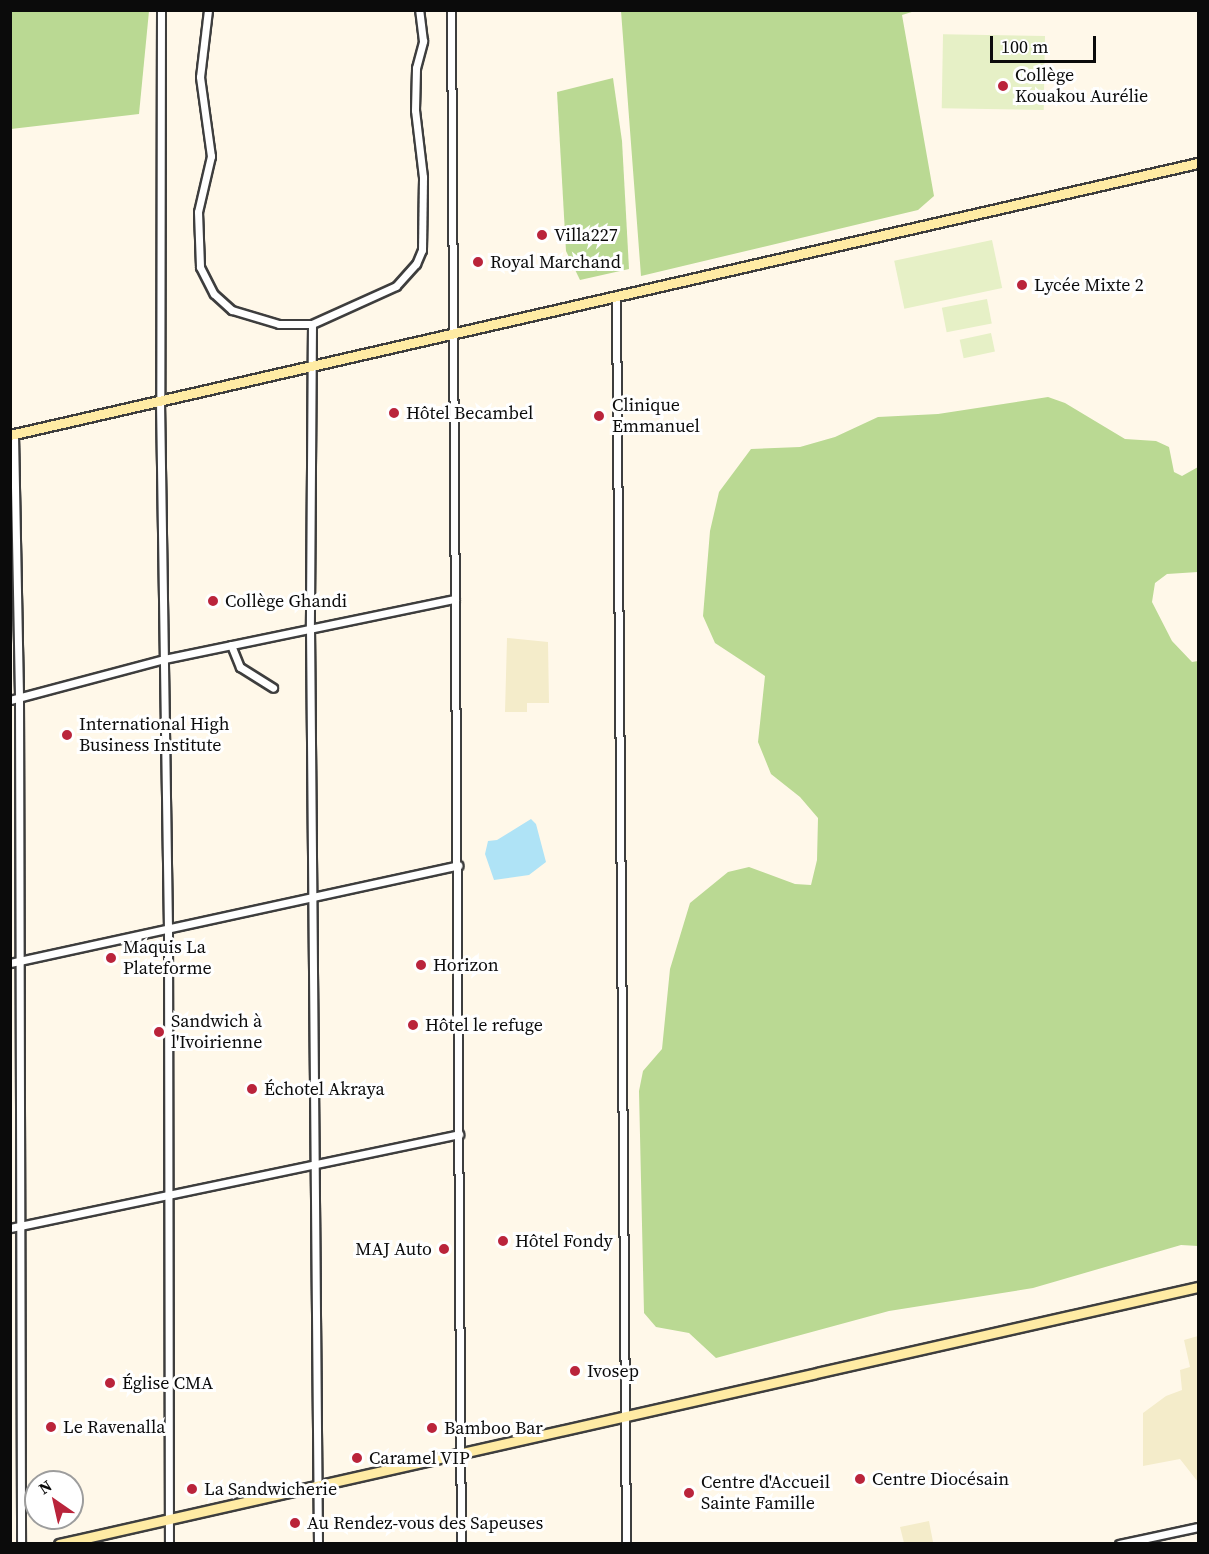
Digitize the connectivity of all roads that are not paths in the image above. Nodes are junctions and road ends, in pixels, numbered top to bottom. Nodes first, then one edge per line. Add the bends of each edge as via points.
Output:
1 (161, 10) edge
2 (208, 10) edge
3 (419, 10) edge
4 (451, 10) edge
5 (1198, 163) edge
6 (616, 298) junction
7 (312, 324) junction
8 (455, 335) junction
9 (310, 367) junction
10 (160, 401) junction
11 (12, 435) edge
12 (455, 599) junction
13 (310, 627) junction
14 (231, 645) junction
15 (164, 660) junction
16 (273, 687) dead end
17 (19, 698) junction
18 (10, 700) edge
19 (458, 865) junction
20 (314, 895) junction
21 (168, 926) junction
22 (14, 962) edge
23 (459, 1134) junction
24 (314, 1166) junction
25 (169, 1192) junction
26 (19, 1226) junction
27 (10, 1228) edge
28 (1198, 1287) edge
29 (627, 1415) junction
30 (458, 1453) junction
31 (317, 1484) junction
32 (169, 1516) junction
33 (1198, 1527) edge
34 (1144, 1541) edge
35 (21, 1544) edge
36 (59, 1544) edge
37 (169, 1544) edge
38 (318, 1544) edge
39 (461, 1544) edge
40 (626, 1544) edge
41 (1119, 1544) edge

1 - 10 street
2 - 7 street via 200,77 211,156 198,212 200,267 210,289 232,310 279,324
3 - 7 street via 423,41 416,68 415,110 423,177 422,250 416,264 396,286
4 - 8 street
5 - 6 street
6 - 8 street
6 - 29 street
7 - 9 street
8 - 9 street
8 - 12 street
9 - 10 street
9 - 13 street
10 - 11 street
10 - 15 street
11 - 17 street
12 - 13 street
12 - 19 street
13 - 14 street
13 - 20 street
14 - 15 street
14 - 16 street via 240,667
15 - 17 street
15 - 21 street
17 - 18 street
17 - 22 street
19 - 20 street
19 - 23 street
20 - 21 street
20 - 24 street
21 - 22 street
21 - 25 street
22 - 26 street
23 - 24 street
23 - 30 street
24 - 25 street
24 - 31 street
25 - 26 street
25 - 32 street
26 - 27 street
26 - 35 street
28 - 29 street
29 - 30 street
29 - 40 street
30 - 31 street
30 - 39 street
31 - 32 street
31 - 38 street
32 - 36 street
32 - 37 street
33 - 34 street
34 - 41 street

